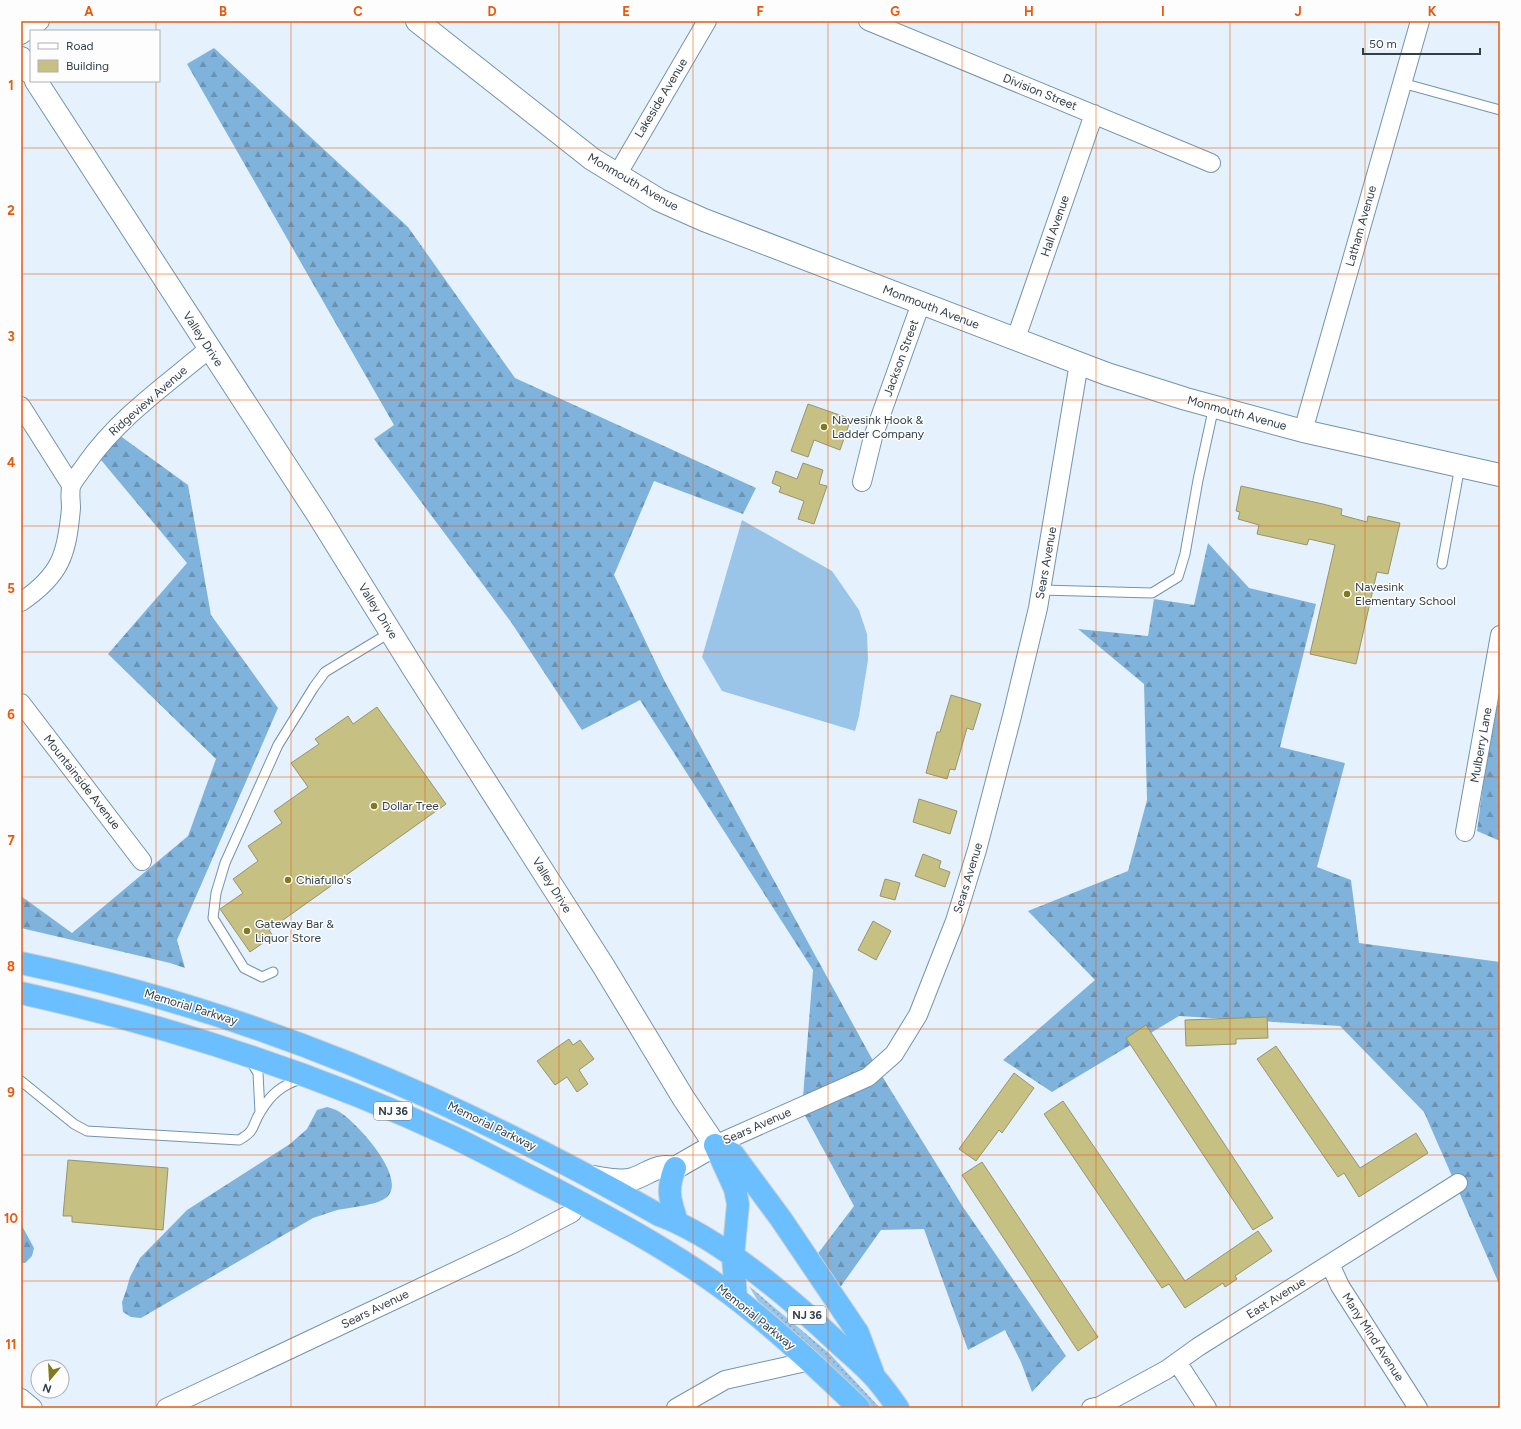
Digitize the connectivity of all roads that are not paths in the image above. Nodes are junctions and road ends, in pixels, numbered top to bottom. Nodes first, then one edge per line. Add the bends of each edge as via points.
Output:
1 (40, 21) edge
2 (417, 21) edge
3 (707, 21) edge
4 (868, 21) edge
5 (1414, 22) edge
6 (21, 35) edge
7 (21, 58) edge
8 (30, 72) edge
9 (37, 82) edge
10 (1402, 83) junction
11 (1500, 110) edge
12 (1094, 114) junction
13 (1211, 163) dead end
14 (617, 175) junction
15 (921, 303) junction
16 (1016, 338) junction
17 (210, 348) junction
18 (1079, 364) junction
19 (21, 406) edge
20 (1214, 406) junction
21 (1303, 431) junction
22 (1460, 466) junction
23 (1500, 475) edge
24 (862, 482) dead end
25 (71, 485) junction
26 (1442, 564) dead end
27 (1042, 590) junction
28 (21, 602) edge
29 (391, 632) junction
30 (1500, 635) edge
31 (21, 703) edge
32 (1465, 832) dead end
33 (142, 861) dead end
34 (21, 963) edge
35 (273, 972) dead end
36 (21, 993) edge
37 (247, 1055) junction
38 (306, 1076) junction
39 (21, 1081) edge
40 (260, 1112) junction
41 (715, 1145) junction
42 (675, 1168) junction
43 (592, 1177) junction
44 (1458, 1184) dead end
45 (578, 1202) junction
46 (678, 1222) junction
47 (733, 1257) junction
48 (1330, 1264) junction
49 (736, 1298) junction
50 (810, 1361) junction
51 (1178, 1362) junction
52 (876, 1378) junction
53 (21, 1398) edge
54 (33, 1408) edge
55 (166, 1408) edge
56 (676, 1408) edge
57 (859, 1408) edge
58 (898, 1408) edge
59 (1091, 1408) edge
60 (1207, 1408) edge
61 (1418, 1408) edge

1 - 6 street
2 - 14 street, Monmouth Avenue via 560,136
3 - 14 street, Lakeside Avenue
4 - 12 street, Division Street
5 - 10 street, Latham Avenue
7 - 8 street
9 - 17 street, Valley Drive
10 - 11 lane
10 - 21 street, Latham Avenue
12 - 13 street, Division Street
12 - 16 street, Hall Avenue
14 - 15 street, Monmouth Avenue via 659,200 704,220
15 - 16 street, Monmouth Avenue
15 - 24 street, Jackson Street via 873,437
16 - 18 street, Monmouth Avenue
17 - 25 street, Ridgeview Avenue via 116,427
17 - 29 street, Valley Drive
18 - 20 street, Monmouth Avenue via 1186,400
18 - 27 street, Sears Avenue
19 - 25 street
20 - 21 street, Monmouth Avenue
20 - 27 lane via 1185,554 1178,576 1152,593
21 - 22 street, Monmouth Avenue
22 - 23 street, Monmouth Avenue
22 - 26 lane
25 - 28 street via 68,539 62,561 53,575
27 - 41 street, Sears Avenue via 977,850 955,921 918,1015 894,1054 868,1076
29 - 35 lane via 325,672 314,687 278,745 225,863 216,893 213,918 244,968 262,977
29 - 41 street, Valley Drive
30 - 32 street, Mulberry Lane
31 - 33 street, Mountainside Avenue
34 - 43 highway, Memorial Parkway / NJ 36 via 137,991 310,1047 480,1120
36 - 37 highway, Memorial Parkway / NJ 36 via 139,1022
37 - 38 highway, Memorial Parkway / NJ 36
37 - 40 lane via 258,1073
38 - 40 lane via 285,1084 272,1094
38 - 45 highway, Memorial Parkway / NJ 36 via 454,1137
39 - 40 lane via 74,1124 87,1131 239,1140 251,1133
41 - 42 street, Sears Avenue
41 - 47 highway via 735,1189 738,1204
41 - 52 highway via 733,1154 781,1219 858,1333
42 - 43 street, Sears Avenue via 664,1166 632,1179 616,1181
42 - 46 highway via 669,1195
43 - 46 highway, Memorial Parkway / NJ 36
44 - 48 street, East Avenue
45 - 49 highway, Memorial Parkway / NJ 36 via 638,1234
45 - 55 street, Sears Avenue via 572,1213 513,1244
46 - 47 highway, Memorial Parkway / NJ 36
47 - 49 highway
47 - 52 highway, Memorial Parkway / NJ 36 via 795,1304
48 - 51 street, East Avenue
48 - 61 street, Many Mind Avenue via 1340,1286
49 - 50 highway, Memorial Parkway / NJ 36
50 - 56 street via 725,1380
50 - 57 highway, Memorial Parkway / NJ 36
51 - 59 street, East Avenue via 1100,1406
51 - 60 street
52 - 58 highway, Memorial Parkway / NJ 36
53 - 54 street

